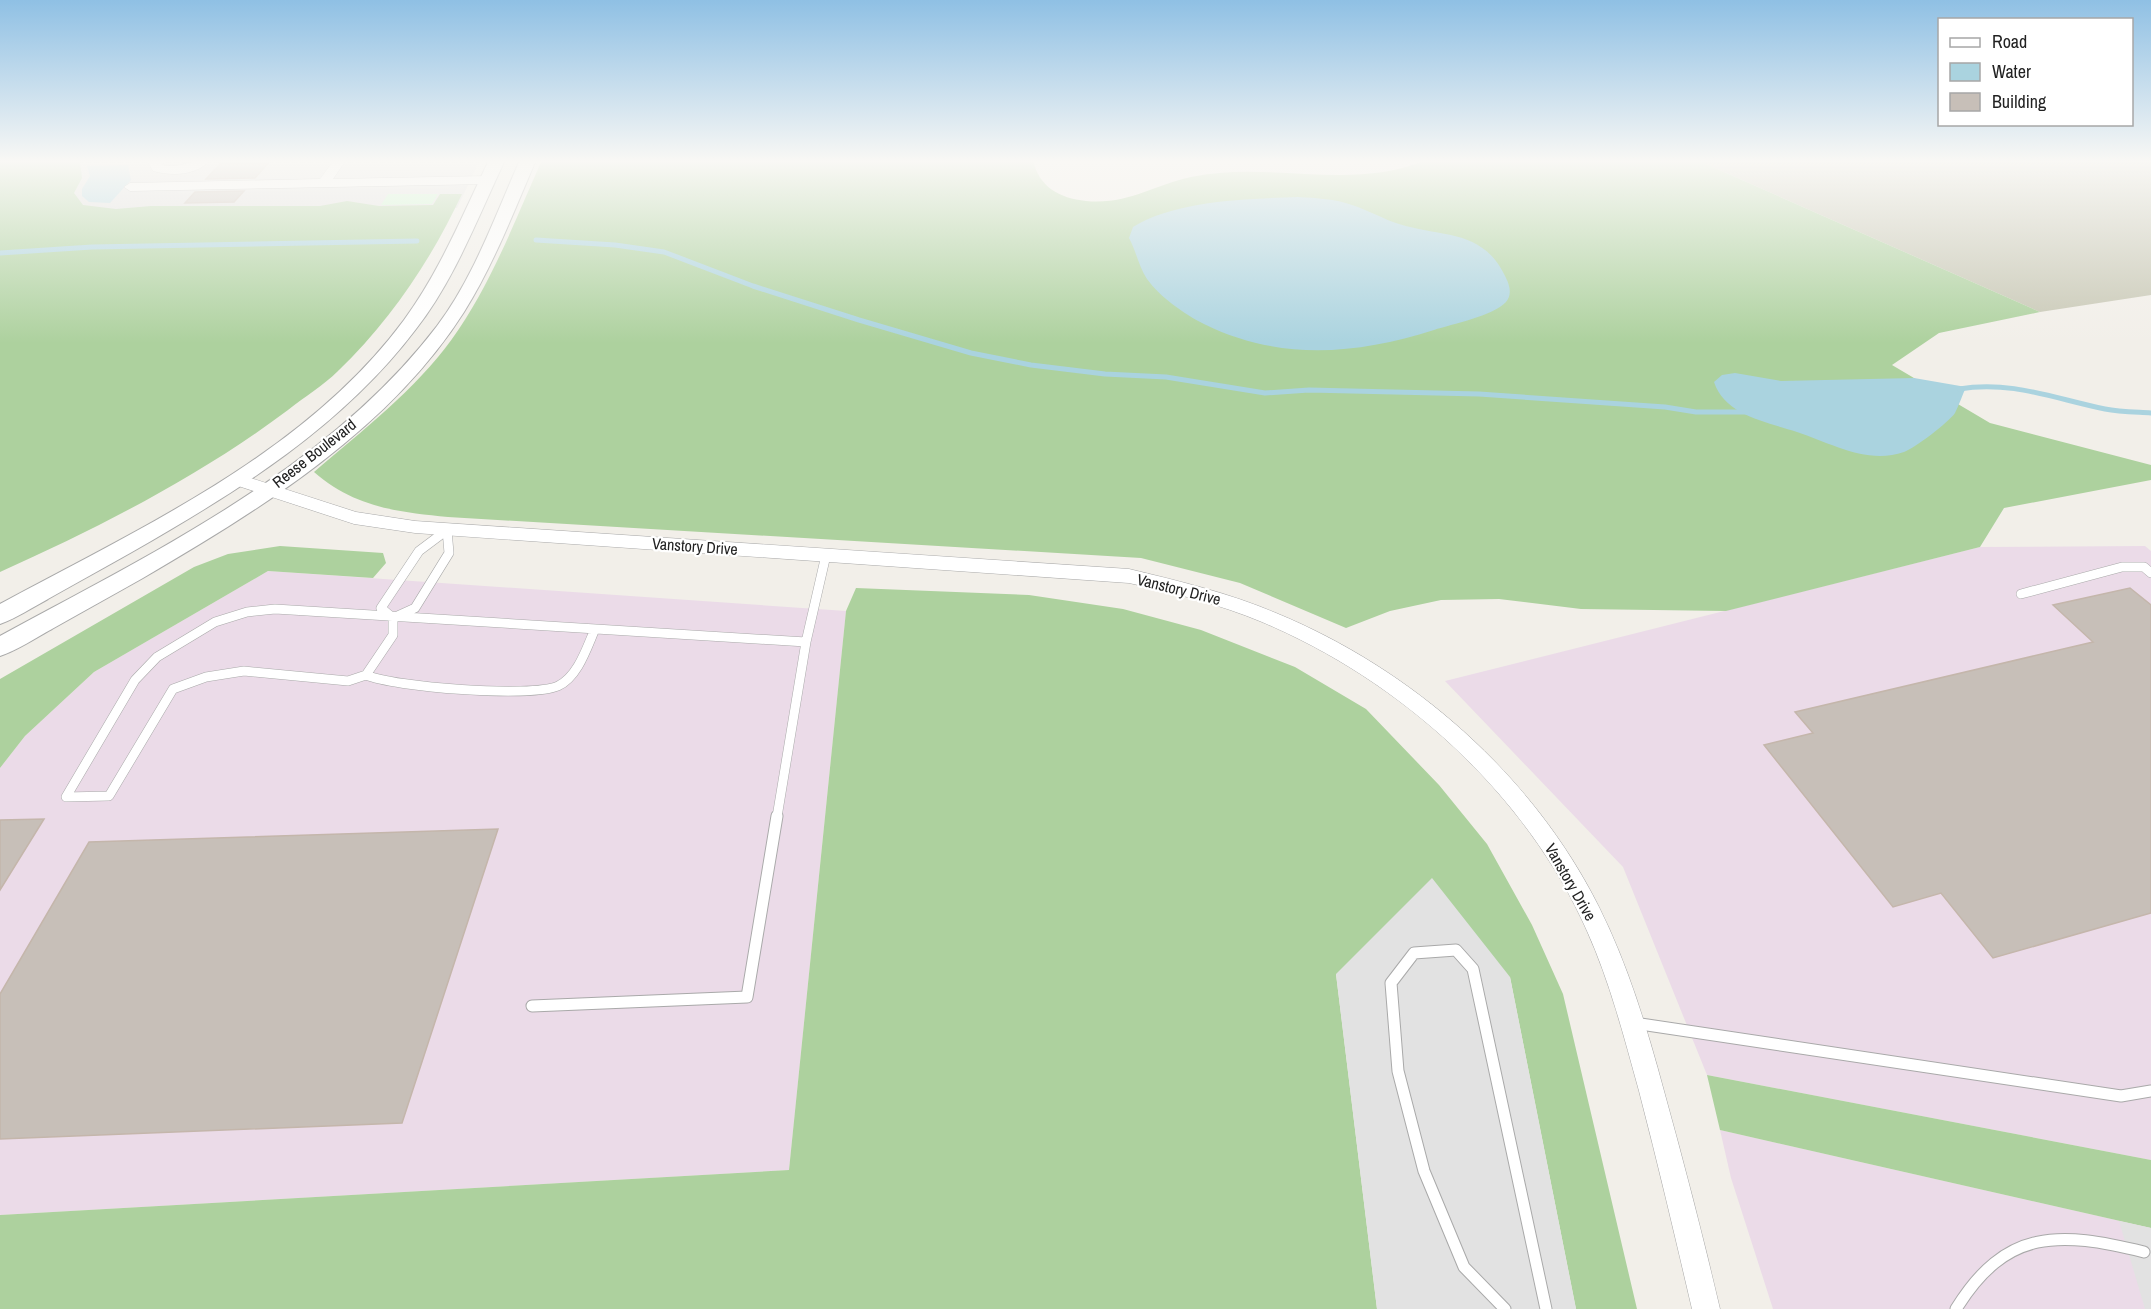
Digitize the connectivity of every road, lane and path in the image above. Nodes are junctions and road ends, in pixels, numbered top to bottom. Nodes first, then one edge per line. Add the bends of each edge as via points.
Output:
1 (467, 221) edge
2 (501, 221) edge
3 (235, 479) junction
4 (266, 490) junction
5 (447, 530) junction
6 (826, 555) junction
7 (2151, 573) edge
8 (2021, 594) dead end
9 (0, 615) edge
10 (393, 618) junction
11 (595, 629) junction
12 (806, 642) junction
13 (3, 646) edge
14 (366, 675) junction
15 (532, 1006) dead end
16 (1631, 1023) junction
17 (2151, 1091) edge
18 (2144, 1252) dead end
19 (1505, 1309) edge
20 (1546, 1309) edge
21 (1706, 1309) edge
22 (1956, 1309) edge

1 - 3 street, Reese Boulevard via 431,293 394,344 331,407
2 - 4 street, Reese Boulevard via 476,276 429,347 364,414
3 - 4 street, Vanstory Drive
3 - 9 street, Reese Boulevard
4 - 5 street, Vanstory Drive via 354,518
4 - 13 street, Reese Boulevard
5 - 6 street, Vanstory Drive
5 - 10 lane via 448,553 415,608
5 - 10 lane via 419,551 381,608
6 - 12 lane
6 - 16 street, Vanstory Drive via 1082,572 1161,582 1240,605 1338,651 1400,691 1459,738 1541,830 1590,912
7 - 8 lane via 2144,567 2122,567
10 - 11 lane
10 - 14 lane via 393,635
10 - 14 lane via 275,609 215,622 157,657 135,680 66,797 109,796 173,689 206,677 244,671 348,681
11 - 12 lane
11 - 14 lane via 580,664 558,686 522,691 379,681
12 - 15 lane via 747,997
16 - 17 lane via 2121,1096
16 - 21 street, Vanstory Drive via 1672,1167
18 - 22 lane via 2111,1243 2050,1238 2010,1252 1979,1274
19 - 20 lane via 1464,1267 1424,1172 1398,1071 1391,983 1414,953 1456,950 1473,969

